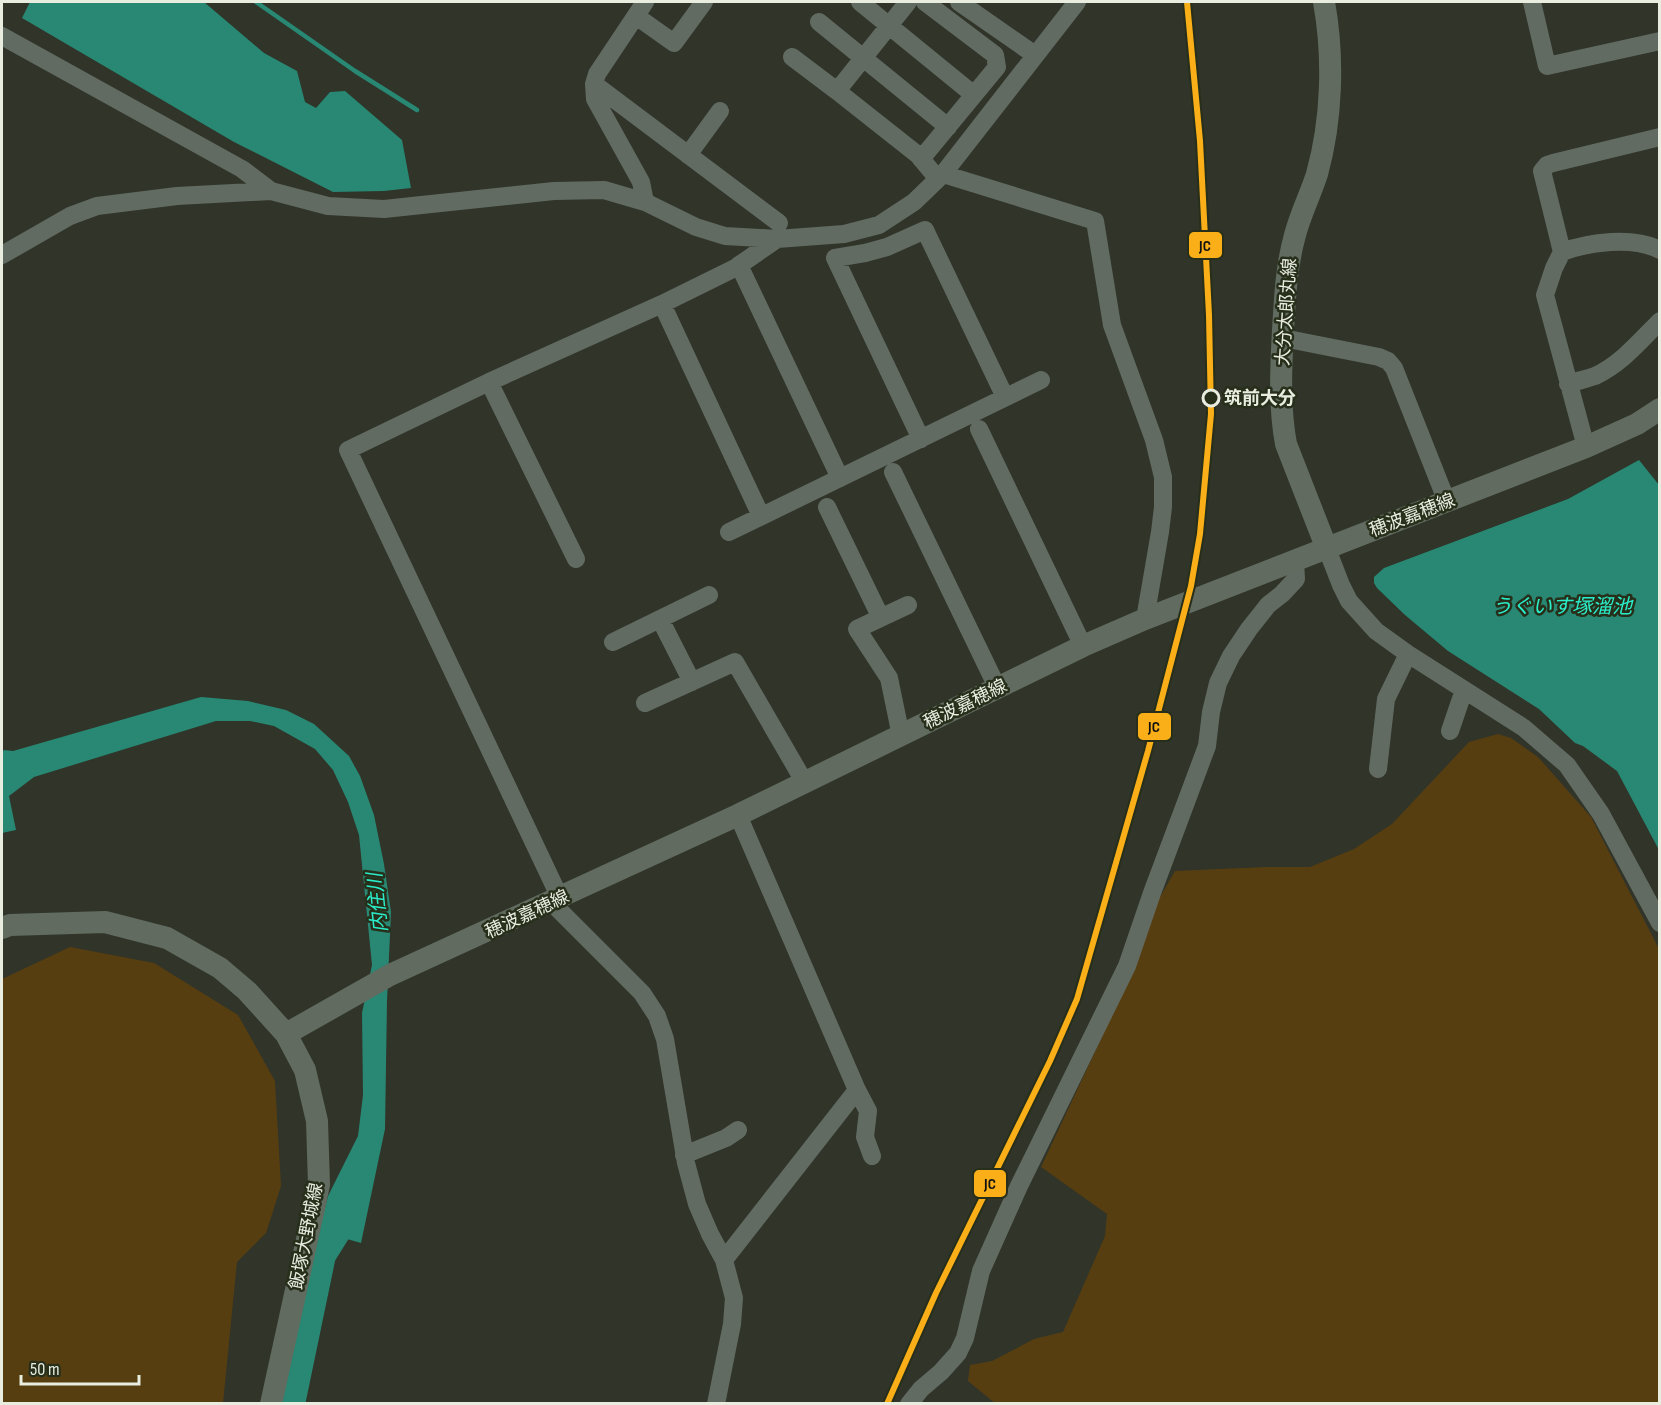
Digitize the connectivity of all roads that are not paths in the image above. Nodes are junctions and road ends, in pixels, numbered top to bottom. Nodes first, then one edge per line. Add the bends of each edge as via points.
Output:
1 (704, 2) edge
2 (860, 2) edge
3 (908, 2) edge
4 (926, 2) edge
5 (959, 2) edge
6 (1077, 2) edge
7 (1324, 2) edge
8 (1532, 2) edge
9 (641, 9) edge
10 (979, 10) edge
11 (819, 22) dead end
12 (889, 25) junction
13 (2, 36) edge
14 (1659, 40) edge
15 (1035, 55) junction
16 (792, 57) dead end
17 (864, 57) junction
18 (594, 84) junction
19 (837, 91) junction
20 (975, 94) junction
21 (720, 111) dead end
22 (948, 127) junction
23 (1659, 137) edge
24 (688, 154) junction
25 (921, 159) junction
26 (941, 176) junction
27 (271, 191) junction
28 (645, 202) junction
29 (778, 231) junction
30 (1659, 250) edge
31 (1562, 252) junction
32 (2, 255) edge
33 (739, 265) junction
34 (662, 304) junction
35 (1659, 321) edge
36 (1283, 338) junction
37 (1041, 380) dead end
38 (489, 382) junction
39 (1568, 384) junction
40 (1005, 398) junction
41 (1659, 409) edge
42 (979, 429) dead end
43 (921, 439) junction
44 (1586, 447) junction
45 (893, 472) dead end
46 (840, 478) junction
47 (1447, 501) junction
48 (827, 507) dead end
49 (761, 516) junction
50 (729, 532) dead end
51 (1327, 549) junction
52 (576, 560) dead end
53 (1295, 561) junction
54 (709, 595) dead end
55 (908, 605) dead end
56 (881, 618) junction
57 (660, 619) junction
58 (1145, 619) junction
59 (613, 642) dead end
60 (1083, 646) junction
61 (1408, 654) junction
62 (692, 682) junction
63 (998, 689) junction
64 (1464, 690) junction
65 (645, 704) dead end
66 (1450, 731) dead end
67 (901, 736) junction
68 (1378, 770) dead end
69 (805, 783) junction
70 (738, 815) junction
71 (556, 900) junction
72 (1659, 923) edge
73 (2, 928) edge
74 (286, 1034) junction
75 (857, 1089) junction
76 (738, 1130) dead end
77 (684, 1155) junction
78 (872, 1156) dead end
79 (724, 1260) junction
80 (270, 1404) edge
81 (716, 1404) edge
82 (909, 1404) edge

1 - 9 street via 674,43
2 - 12 street
3 - 12 street
4 - 20 street via 995,55 997,67
5 - 10 street
6 - 15 street
7 - 36 main road, 大分太郎丸線 via 1330,105 1316,174 1290,254
8 - 14 street via 1547,66
9 - 18 street
10 - 15 street
11 - 17 street
12 - 17 street
12 - 20 street
13 - 27 street via 242,169
15 - 26 street
16 - 19 street
17 - 19 street
17 - 22 street
18 - 24 street
18 - 28 street via 595,99 641,182
19 - 25 street
20 - 22 street
21 - 24 street
22 - 25 street
23 - 31 street via 1547,165 1542,171
24 - 29 street
25 - 26 street
26 - 29 street via 914,202 879,225 844,234
26 - 58 street via 1095,221 1112,325 1154,440 1163,477 1162,515
27 - 28 street via 328,206 384,209 554,191 604,190
27 - 32 street via 177,196 97,206 70,216
28 - 29 street via 696,227 725,236
29 - 33 street
30 - 31 street via 1627,242
31 - 39 street via 1545,295
33 - 34 street
33 - 46 street
34 - 38 street
34 - 49 street
35 - 39 street via 1610,368
36 - 47 street via 1388,362 1394,368
36 - 51 main road, 大分太郎丸線 via 1286,444
37 - 40 street
38 - 52 street
38 - 71 street via 348,450
39 - 44 street
40 - 43 street
40 - 43 street via 925,230 887,247 835,258
41 - 44 main road, 穂波嘉穂線 via 1637,424
42 - 60 street
43 - 46 street
44 - 47 main road, 穂波嘉穂線
45 - 63 street
46 - 49 street
47 - 51 main road, 穂波嘉穂線
48 - 56 street
49 - 50 street
51 - 53 main road, 穂波嘉穂線
51 - 61 street via 1349,601 1376,631
53 - 58 main road, 穂波嘉穂線
53 - 82 street via 1296,579 1249,629 1218,682 1207,746 1127,966 981,1271 965,1338 958,1353
54 - 57 street
55 - 56 street
56 - 67 street via 857,629 890,678
57 - 59 street
57 - 62 street
58 - 60 main road, 穂波嘉穂線
60 - 63 main road, 穂波嘉穂線
61 - 64 street
61 - 68 street via 1386,699
62 - 65 street
62 - 69 street via 735,662
63 - 67 main road, 穂波嘉穂線
64 - 66 street
64 - 72 street via 1524,728 1567,765 1601,814
67 - 69 main road, 穂波嘉穂線
69 - 70 main road, 穂波嘉穂線
70 - 71 main road, 穂波嘉穂線
70 - 75 street
71 - 74 main road, 穂波嘉穂線 via 390,975
71 - 77 street via 642,993 657,1016 665,1039
73 - 74 main road, 飯塚大野城線 via 105,922 167,938 220,968
74 - 80 main road, 飯塚大野城線 via 305,1070 317,1121 319,1185
75 - 78 street via 868,1111 866,1137
75 - 79 street
76 - 77 street
77 - 79 street via 697,1204
79 - 81 street via 734,1298

